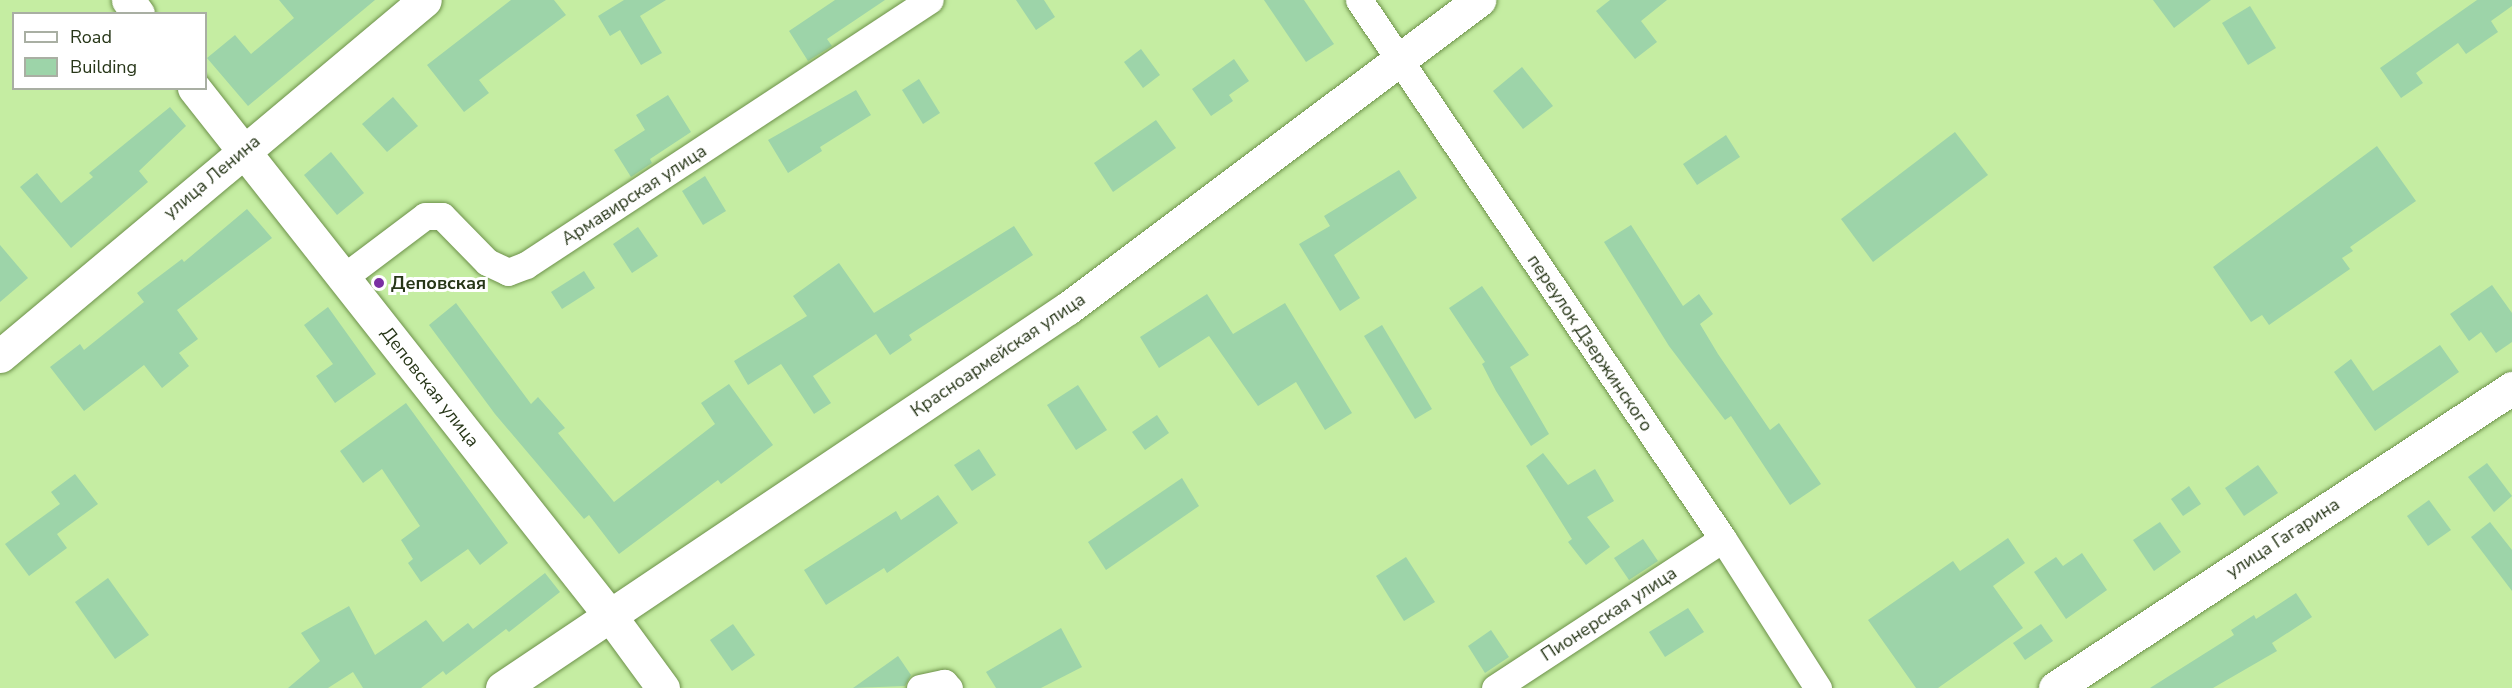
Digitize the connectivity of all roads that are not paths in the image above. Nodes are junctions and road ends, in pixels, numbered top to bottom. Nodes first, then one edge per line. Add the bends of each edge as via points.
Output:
1 (425, 0) edge
2 (930, 0) edge
3 (1359, 0) edge
4 (1479, 0) edge
5 (1397, 58) junction
6 (196, 90) edge
7 (242, 152) junction
8 (344, 277) junction
9 (0, 356) edge
10 (2512, 388) edge
11 (1723, 539) junction
12 (611, 617) junction
13 (502, 688) edge
14 (663, 688) edge
15 (920, 688) edge
16 (949, 688) edge
17 (1495, 688) edge
18 (1818, 688) edge
19 (2055, 688) edge

1 - 7 street, улица Ленина
2 - 8 street, Армавирская улица via 526,265 508,272 487,262 442,216 425,216
3 - 5 street, переулок Дзержинского
4 - 5 street, Красноармейская улица
5 - 11 street, переулок Дзержинского
5 - 12 street, Красноармейская улица via 1068,308
6 - 7 street, Деповская улица
7 - 8 street, Деповская улица
7 - 9 street, улица Ленина
8 - 12 street, Деповская улица
10 - 19 street, улица Гагарина
11 - 17 street, Пионерская улица
11 - 18 street, переулок Дзержинского
12 - 13 street, Красноармейская улица
12 - 14 street, Деповская улица
15 - 16 street via 944,683

